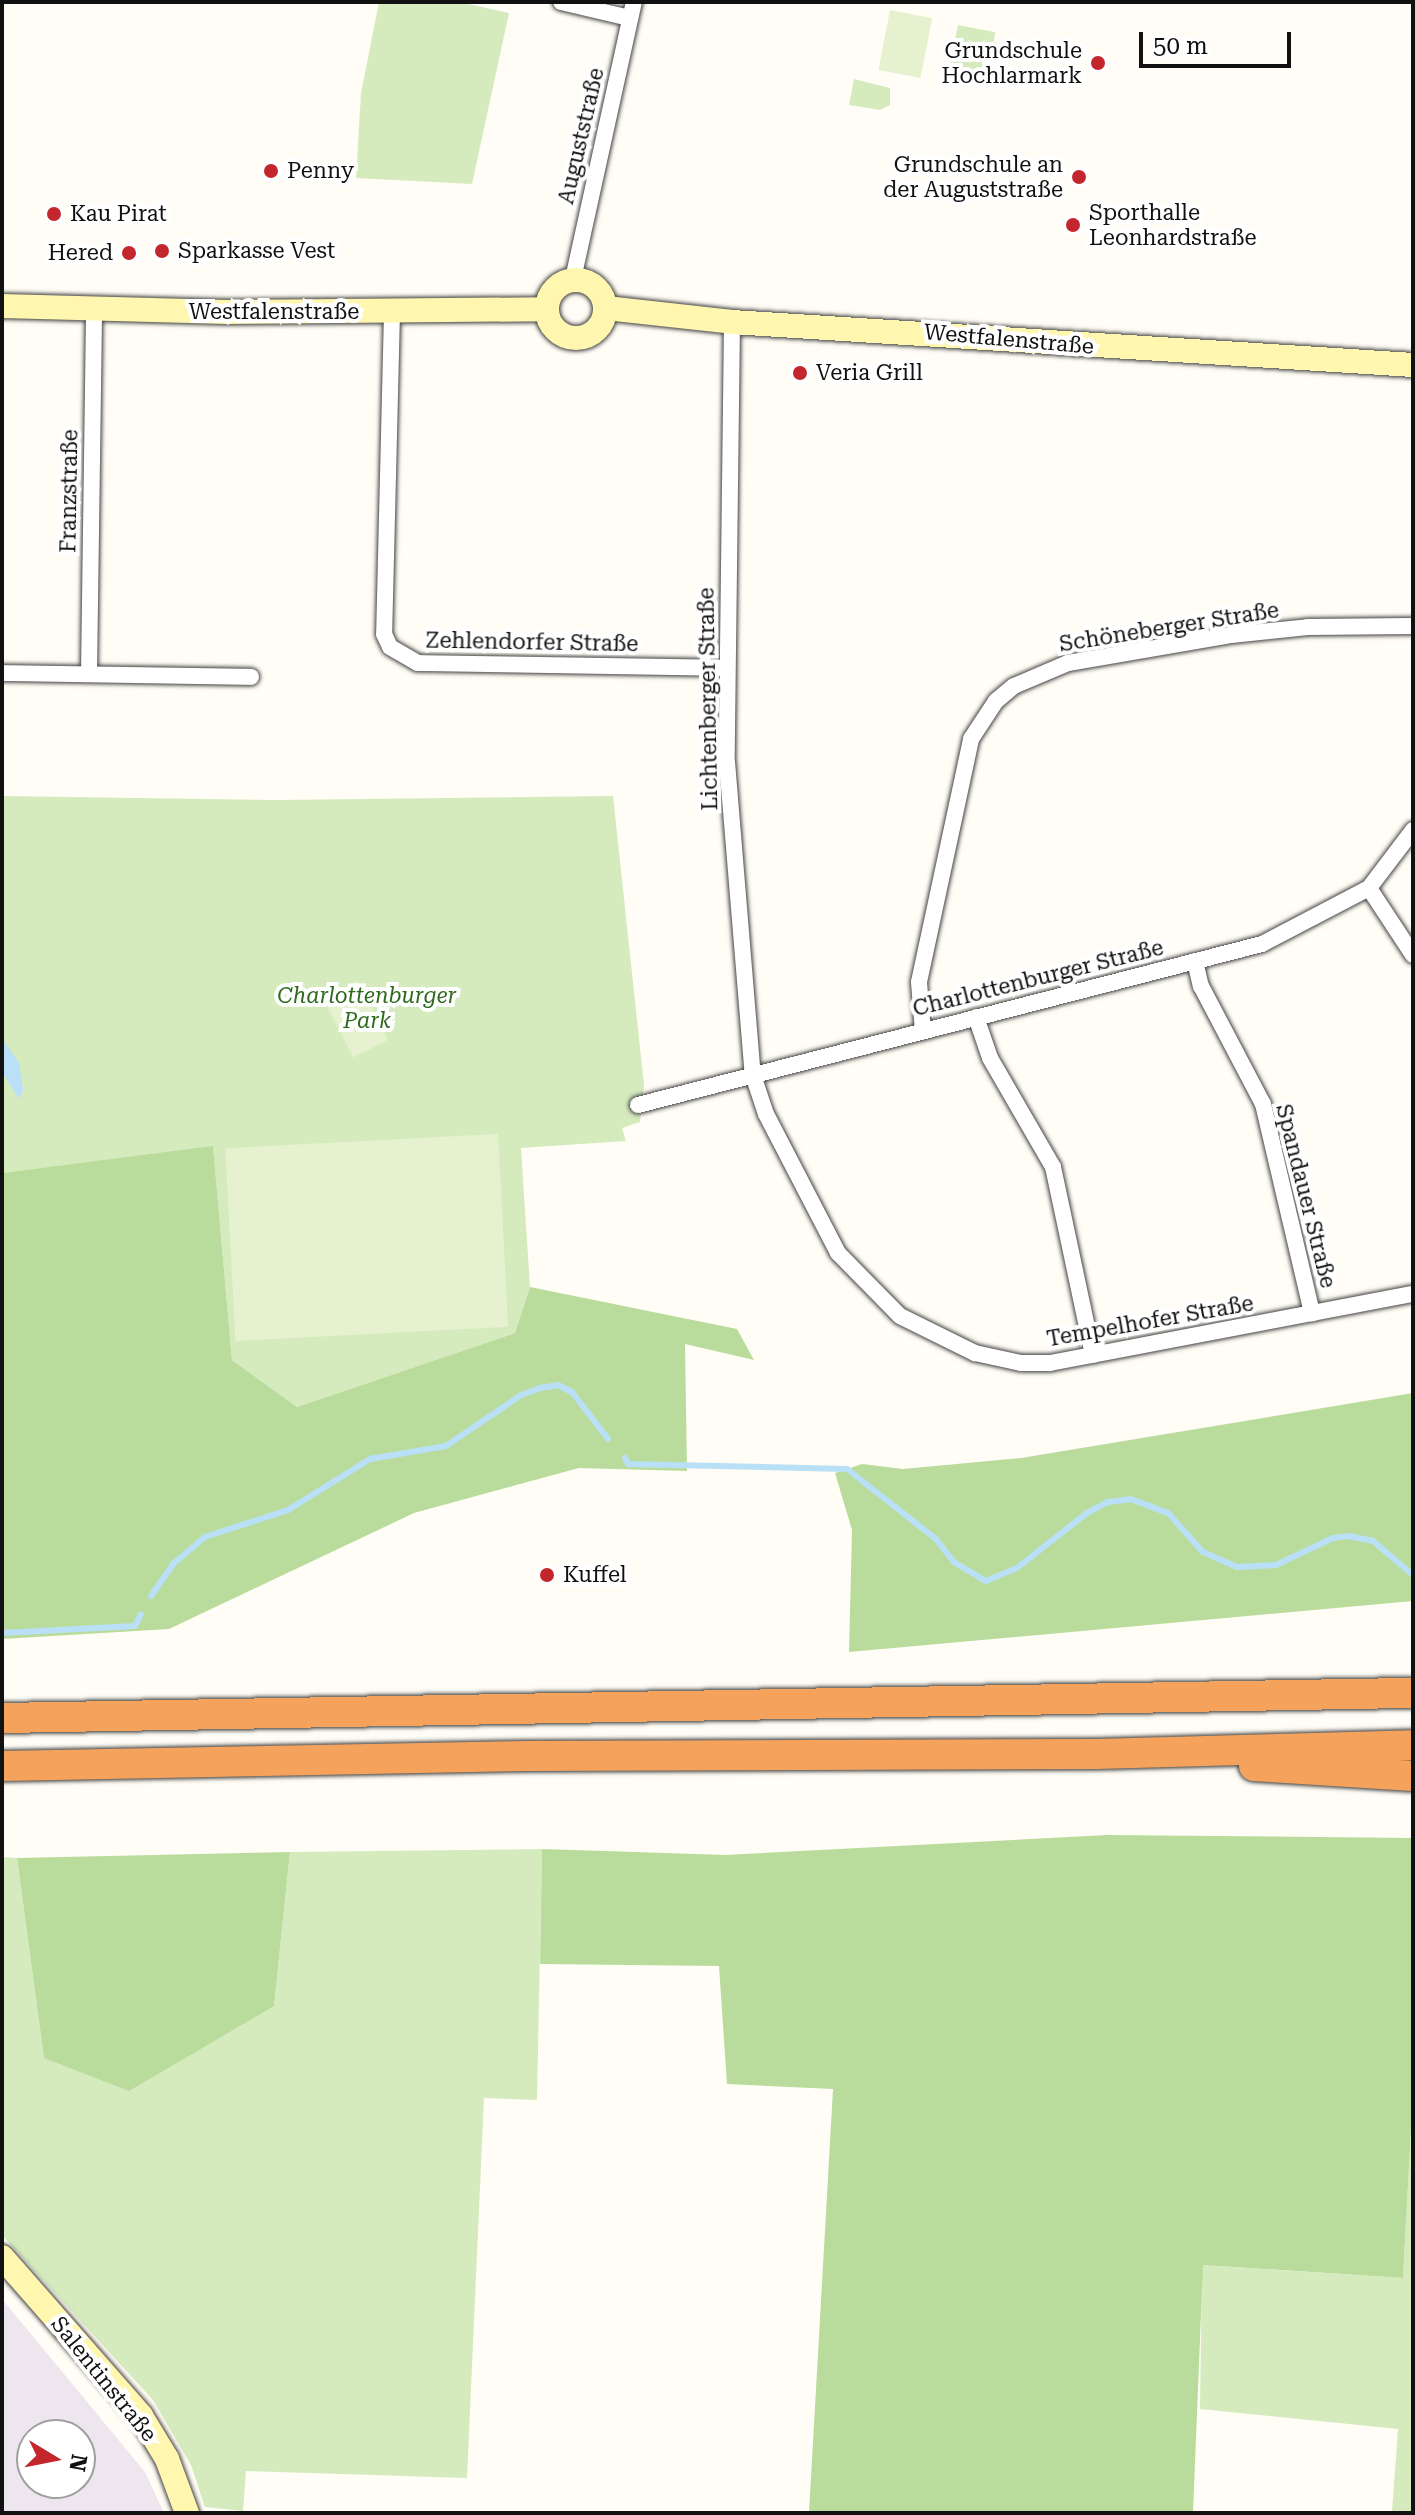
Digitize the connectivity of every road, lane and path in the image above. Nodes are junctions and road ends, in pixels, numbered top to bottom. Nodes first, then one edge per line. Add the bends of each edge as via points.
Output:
1 (561, 2) edge
2 (632, 10) edge
3 (573, 279) junction
4 (2, 306) edge
5 (606, 308) junction
6 (94, 309) junction
7 (547, 309) junction
8 (392, 312) junction
9 (732, 322) junction
10 (1413, 365) edge
11 (1413, 626) edge
12 (726, 668) junction
13 (2, 673) edge
14 (89, 674) junction
15 (251, 677) dead end
16 (1413, 830) edge
17 (1369, 888) junction
18 (1413, 955) edge
19 (1195, 961) junction
20 (976, 1017) junction
21 (923, 1031) junction
22 (753, 1075) junction
23 (638, 1105) dead end
24 (1413, 1294) edge
25 (1312, 1313) junction
26 (1093, 1355) junction
27 (1413, 1674) edge
28 (1413, 1693) edge
29 (1247, 1697) junction
30 (2, 1718) edge
31 (1413, 1745) edge
32 (1097, 1754) junction
33 (2, 1766) edge
34 (1413, 1776) edge
35 (2, 2257) edge
36 (187, 2513) edge

1 - 2 street
2 - 3 street, Auguststraße
3 - 5 main road via 595,286
3 - 7 main road via 551,292
4 - 6 main road, Westfalenstraße
5 - 7 main road via 594,332 576,338 559,333
5 - 9 main road, Westfalenstraße
6 - 8 main road, Westfalenstraße
6 - 14 street, Franzstraße
7 - 8 main road, Westfalenstraße
8 - 12 street, Zehlendorfer Straße via 384,634 390,647 418,663
9 - 10 main road, Westfalenstraße
9 - 12 street, Lichtenberger Straße
11 - 21 street, Schöneberger Straße via 1308,627 1231,635 1068,663 1014,686 996,701 971,739 919,982
12 - 22 street, Lichtenberger Straße via 727,762
13 - 14 street
14 - 15 street
16 - 17 street, Charlottenburger Straße
17 - 18 street
17 - 19 street, Charlottenburger Straße via 1262,944
19 - 20 street, Charlottenburger Straße
19 - 25 street, Spandauer Straße via 1201,986 1263,1104
20 - 21 street, Charlottenburger Straße
20 - 26 street via 990,1058 1053,1167
21 - 22 street, Charlottenburger Straße
22 - 23 street, Charlottenburger Straße
22 - 26 street, Tempelhofer Straße via 766,1114 838,1253 900,1316 994,1359 1050,1363
24 - 25 street, Tempelhofer Straße
25 - 26 street, Tempelhofer Straße
27 - 29 highway via 1339,1679
28 - 29 highway
29 - 30 highway via 934,1697
31 - 32 highway
32 - 33 highway via 544,1756
32 - 34 highway
35 - 36 main road, Salentinstraße via 141,2416 167,2459

